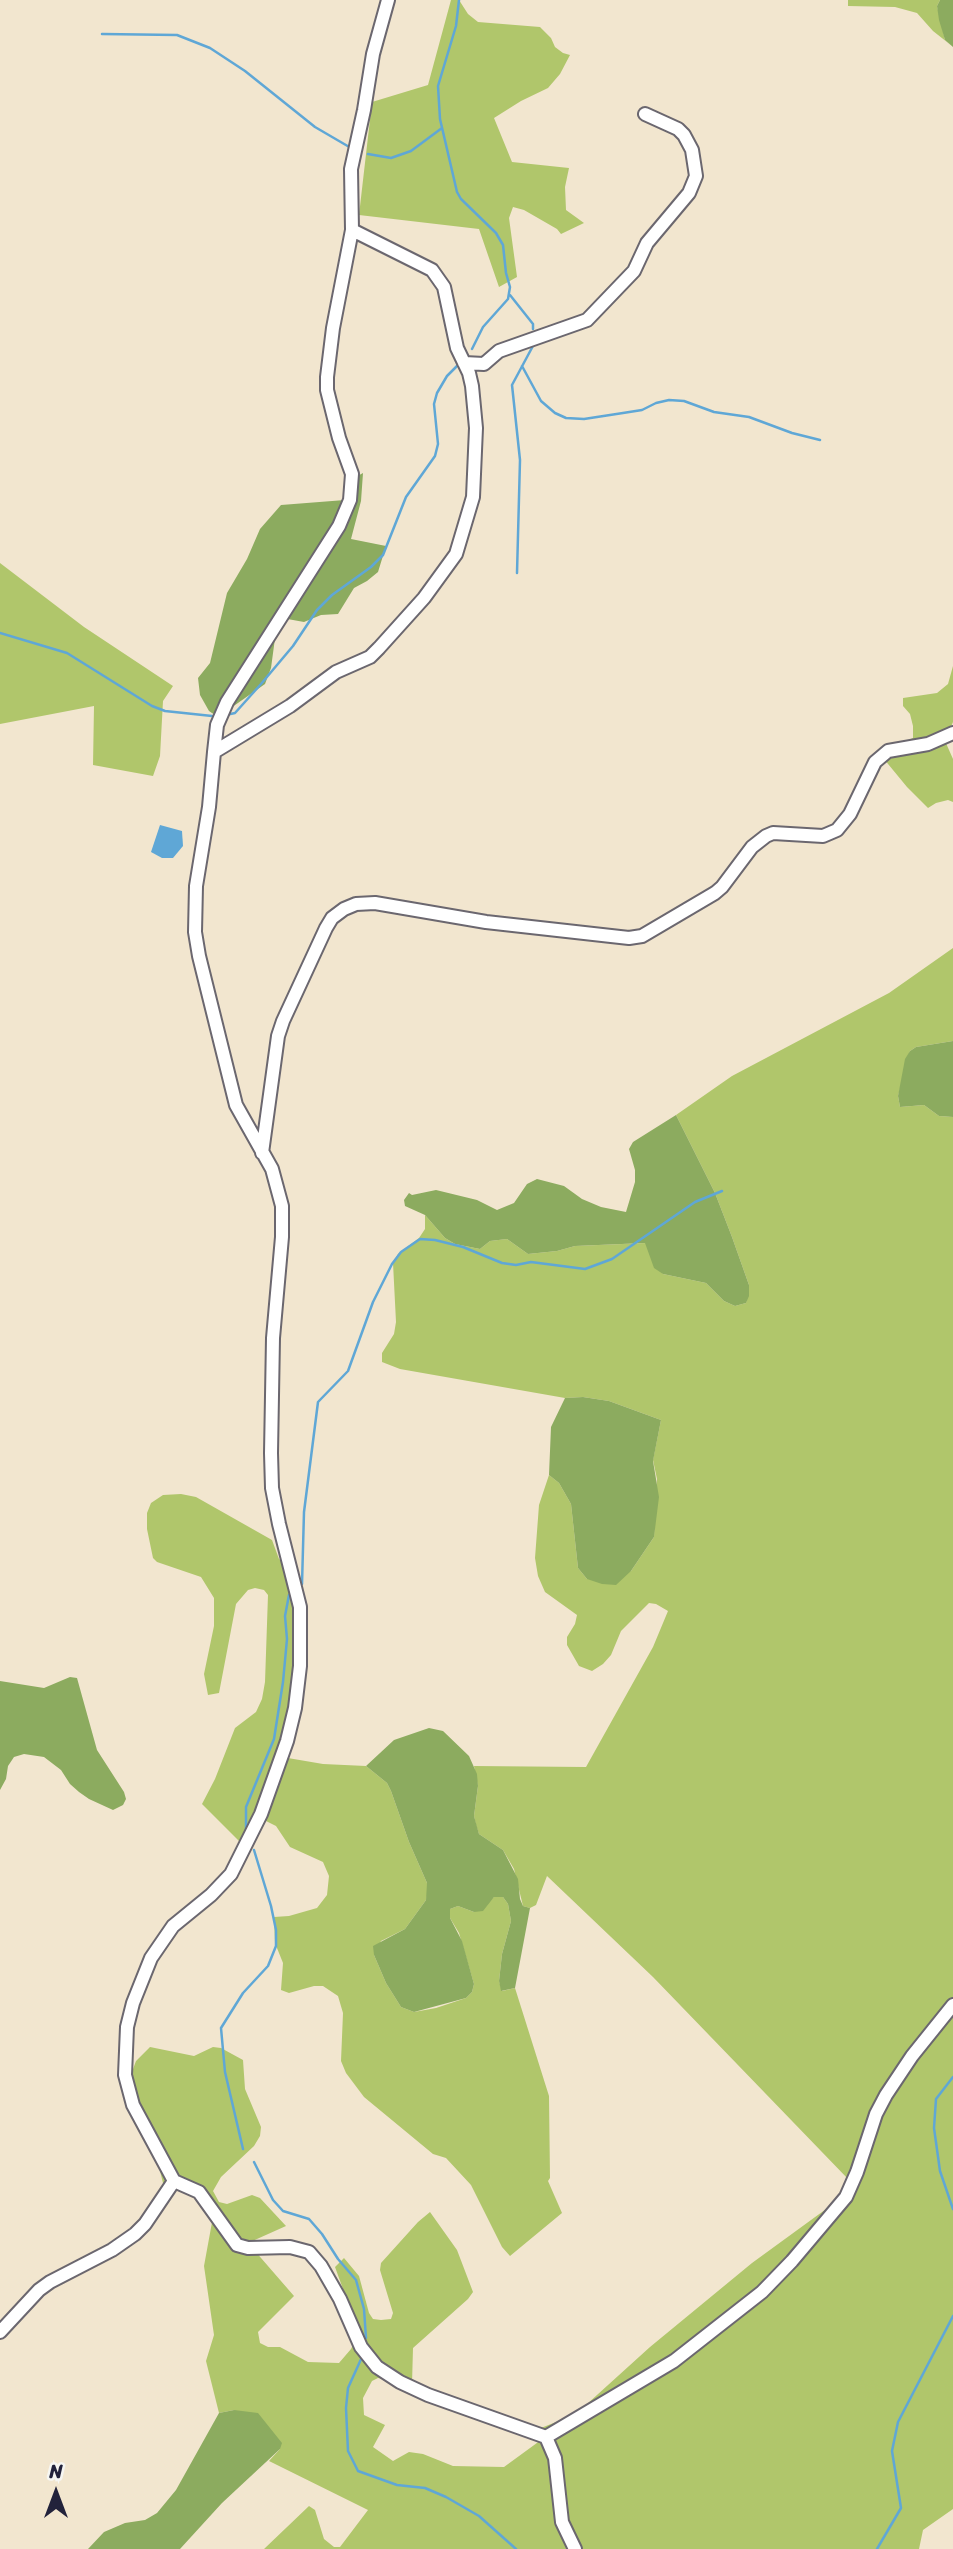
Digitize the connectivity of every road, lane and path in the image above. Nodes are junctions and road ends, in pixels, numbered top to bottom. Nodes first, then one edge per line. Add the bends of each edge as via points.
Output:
1 (388, 0) edge
2 (645, 114) dead end
3 (352, 230) junction
4 (464, 363) junction
5 (953, 733) edge
6 (214, 752) junction
7 (262, 1153) junction
8 (953, 2005) edge
9 (174, 2181) junction
10 (0, 2332) edge
11 (546, 2437) junction
12 (575, 2549) edge

1 - 3 street via 351,169
2 - 4 street via 684,135 692,150 696,181 647,243 628,280 587,320 499,351 484,365
3 - 4 street via 418,262 439,278
3 - 6 street via 327,377 338,438 352,474 350,500 339,526 227,702 217,725
4 - 6 street via 474,396 475,479 456,554 424,598 370,657 337,672
5 - 7 street via 928,744 888,751 875,762 850,814 836,830 823,836 766,836 752,846 722,887 642,936 486,922 375,903 344,909 326,928 283,1021
6 - 7 street via 195,894 197,945 236,1105
7 - 9 street via 278,1184 283,1218 274,1307 272,1488 300,1607 300,1666 287,1741 250,1838 231,1874 163,1938 140,1982 127,2027 128,2089
8 - 11 street via 881,2105 846,2197 792,2261 762,2292 674,2361
9 - 10 street via 135,2234 50,2282
9 - 11 street via 199,2192 237,2245 309,2252 340,2299 361,2347 385,2373 428,2395
11 - 12 street via 555,2458 562,2522

